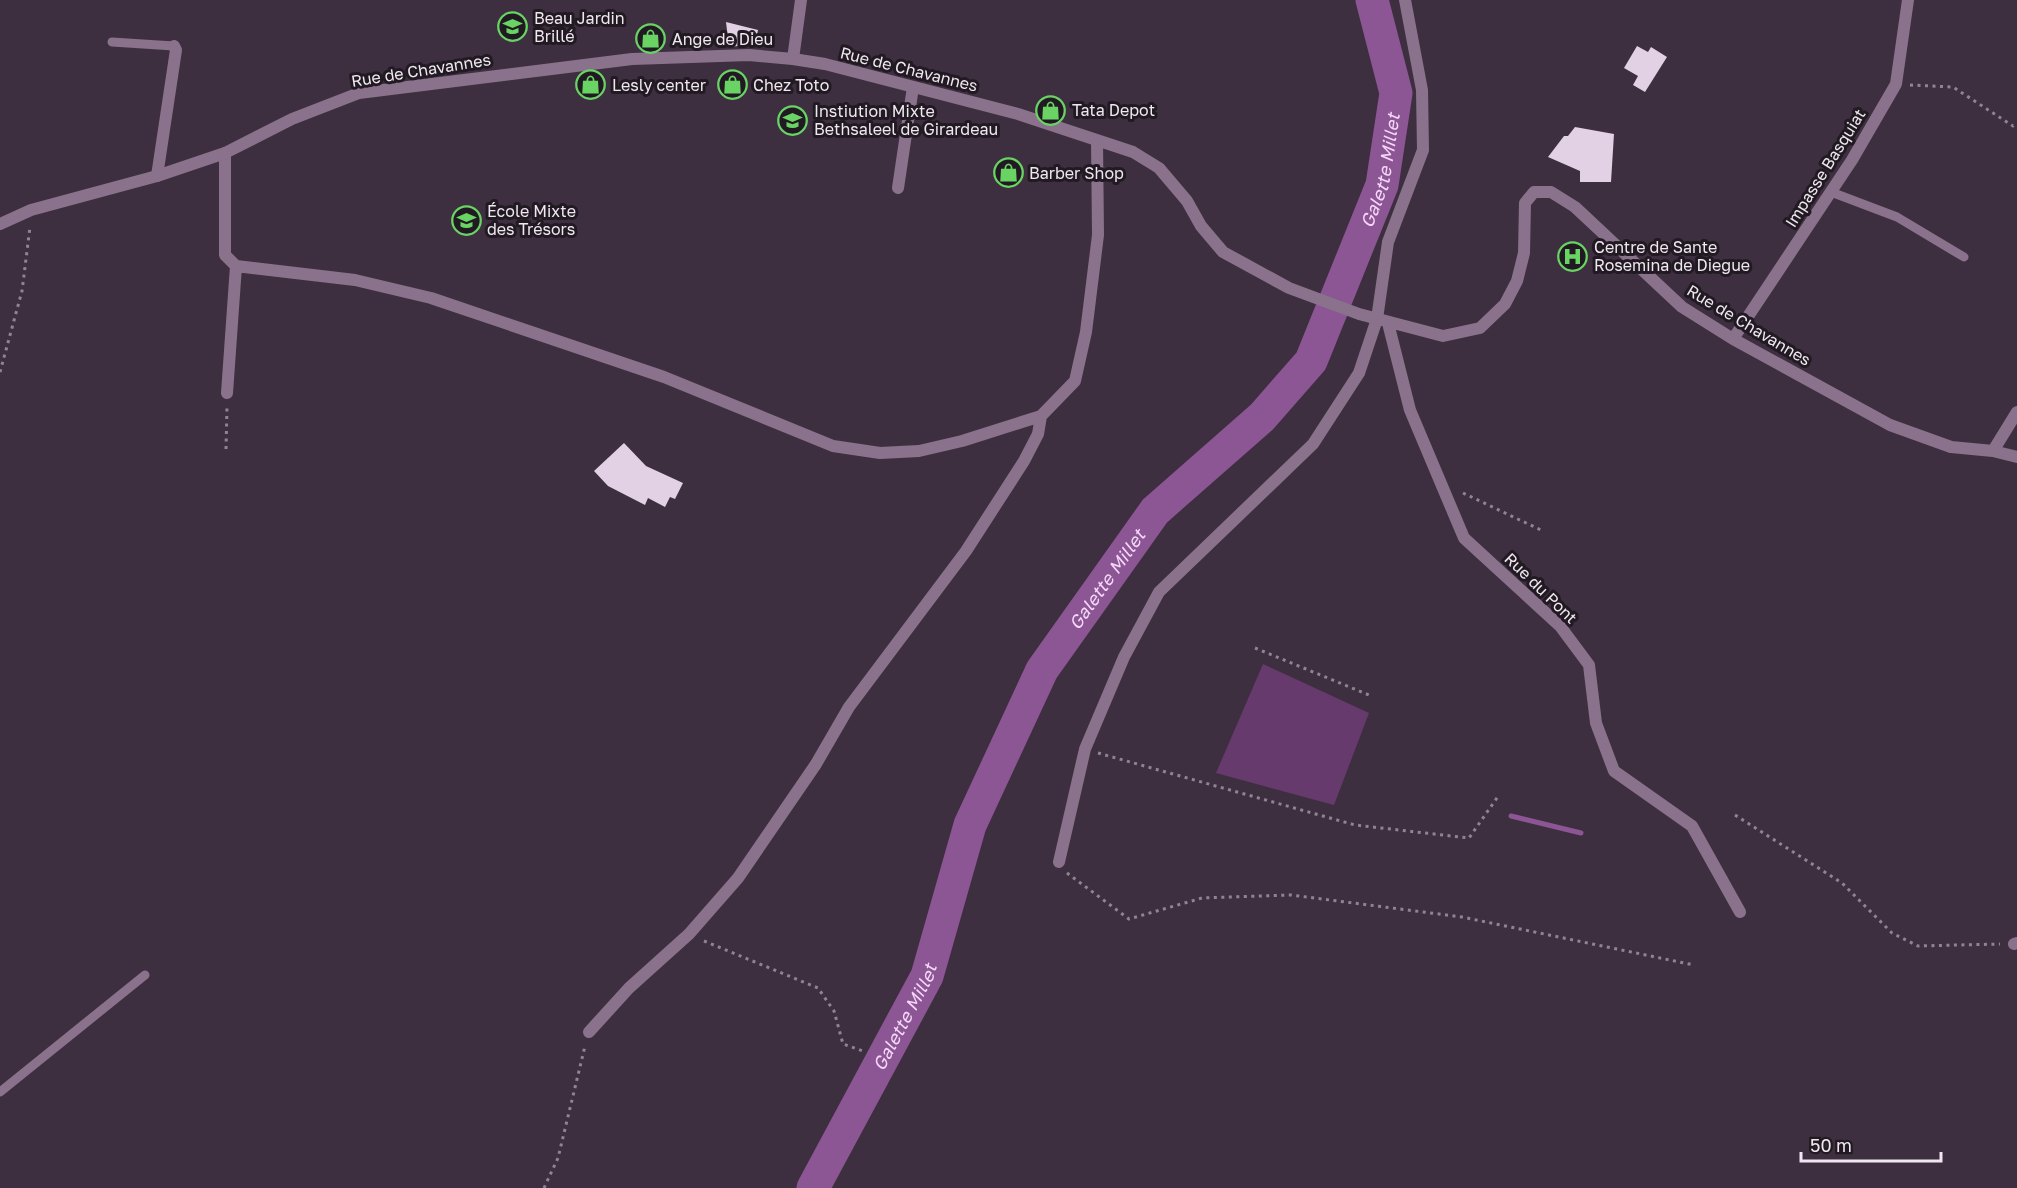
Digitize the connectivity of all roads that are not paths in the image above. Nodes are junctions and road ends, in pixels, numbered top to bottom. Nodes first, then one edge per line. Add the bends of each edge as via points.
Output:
1 (801, 0) edge
2 (1405, 0) edge
3 (1908, 0) edge
4 (112, 42) dead end
5 (174, 46) joint
6 (793, 59) junction
7 (913, 87) junction
8 (1097, 141) junction
9 (225, 153) junction
10 (157, 176) junction
11 (898, 188) dead end
12 (1831, 192) junction
13 (0, 224) edge
14 (1964, 257) dead end
15 (236, 266) junction
16 (1382, 321) junction
17 (1733, 339) junction
18 (227, 393) road end
19 (2017, 412) edge
20 (1041, 416) junction
21 (1993, 451) junction
22 (2017, 457) edge
23 (1059, 862) road end
24 (1740, 912) dead end
25 (145, 975) dead end
26 (589, 1032) road end
27 (0, 1092) edge

1 - 6 street
2 - 16 street via 1422,90 1423,150 1388,242
3 - 12 street, Impasse Basquiat via 1896,84
4 - 5 lane
5 - 10 street
6 - 7 street, Rue de Chavannes
6 - 9 street, Rue de Chavannes via 749,55 632,58 359,93 292,119
7 - 8 street, Rue de Chavannes via 1018,114
7 - 11 street
8 - 16 street, Rue de Chavannes via 1133,152 1159,168 1223,252 1290,288
8 - 20 street via 1098,235 1086,333 1075,381
9 - 10 street, Rue de Chavannes
9 - 15 street via 225,255
10 - 13 street, Rue de Chavannes via 32,210
12 - 14 lane via 1896,217
12 - 17 street, Impasse Basquiat
15 - 18 street
15 - 20 street via 356,280 431,298 664,377 833,446 880,453 919,451
16 - 17 street, Rue de Chavannes via 1443,336 1480,328 1505,304 1517,281 1524,253 1525,203 1534,192 1551,192 1575,207 1682,307
16 - 23 street via 1359,372 1313,444 1159,592 1125,657 1085,749
16 - 24 street, Rue du Pont via 1410,410 1464,538 1560,626 1589,665 1596,723 1614,771 1692,826
17 - 21 street, Rue de Chavannes via 1890,425 1951,447
19 - 21 street
20 - 26 street via 1038,434 1024,461 966,551 849,707 816,764 738,878 688,934 629,988
21 - 22 street, Rue de Chavannes
25 - 27 lane

